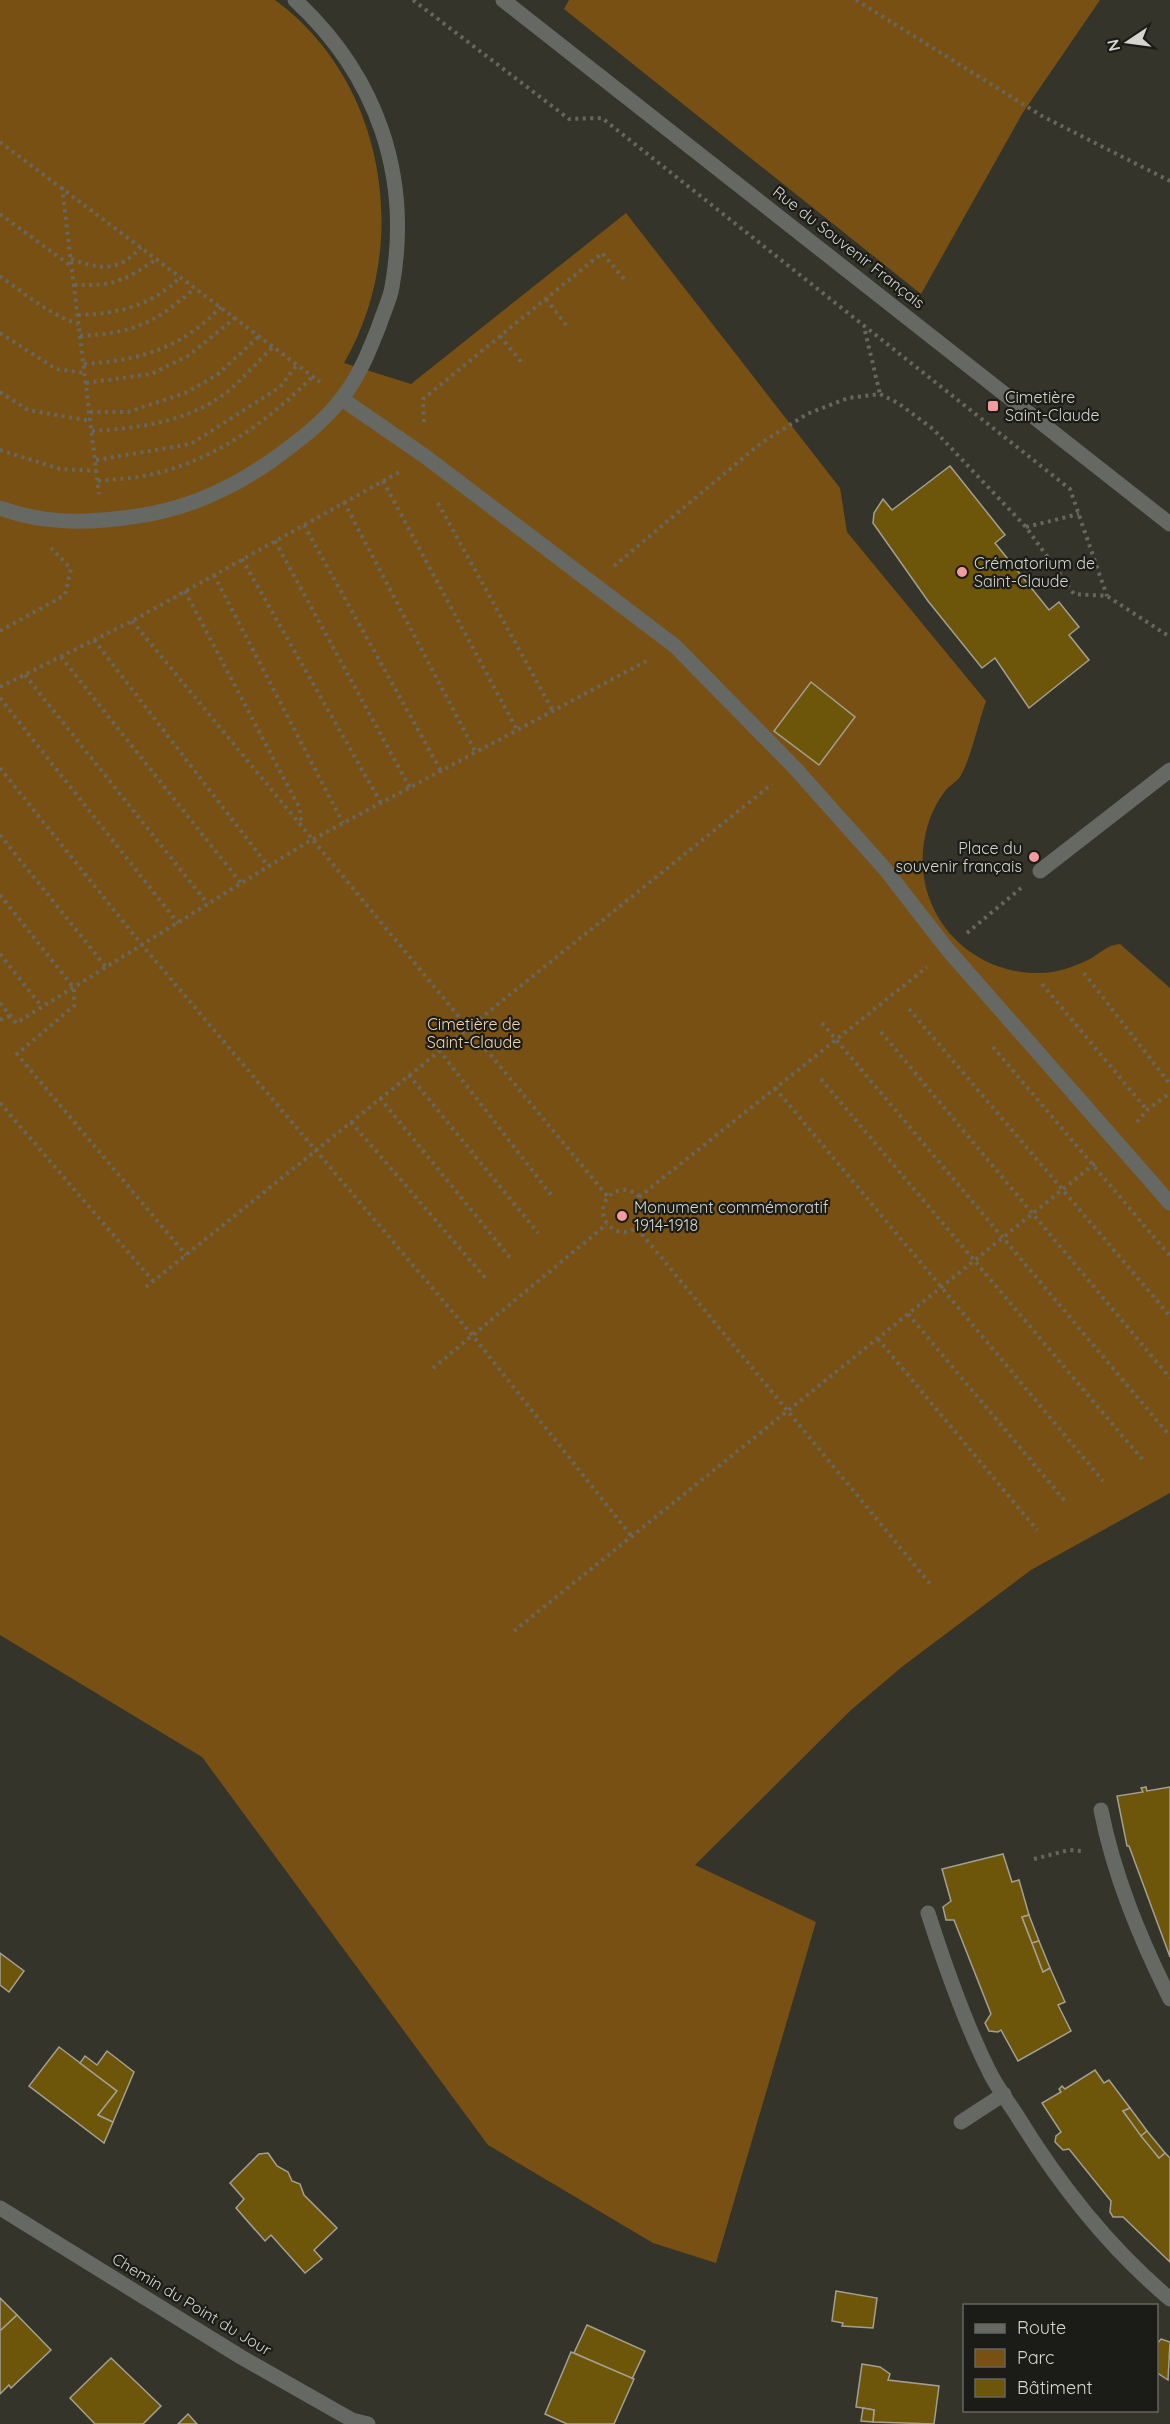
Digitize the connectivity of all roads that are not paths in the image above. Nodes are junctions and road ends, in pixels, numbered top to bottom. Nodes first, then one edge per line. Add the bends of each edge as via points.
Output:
1 (296, 0) edge
2 (503, 0) edge
3 (342, 399) junction
4 (0, 508) edge
5 (1170, 524) edge
6 (1170, 770) edge
7 (1040, 871) road end
8 (1170, 1203) edge
9 (1101, 1810) dead end
10 (928, 1913) dead end
11 (1170, 1999) edge
12 (1004, 2094) junction
13 (961, 2122) dead end
14 (0, 2208) edge
15 (1170, 2299) edge
16 (368, 2424) edge

1 - 3 street via 323,26 375,107 395,190 397,239 392,289 359,374
2 - 5 street, Rue du Souvenir Français
3 - 4 street via 297,442 254,472 210,496 163,512 101,522 22,516
3 - 8 street via 426,457 675,646 794,767 885,869 948,950
6 - 7 street
9 - 11 street via 1110,1852 1146,1950
10 - 12 street via 989,2072
12 - 13 street
12 - 15 street via 1034,2143 1097,2228 1137,2272
14 - 16 street, Chemin du Point du Jour via 241,2357 351,2420

